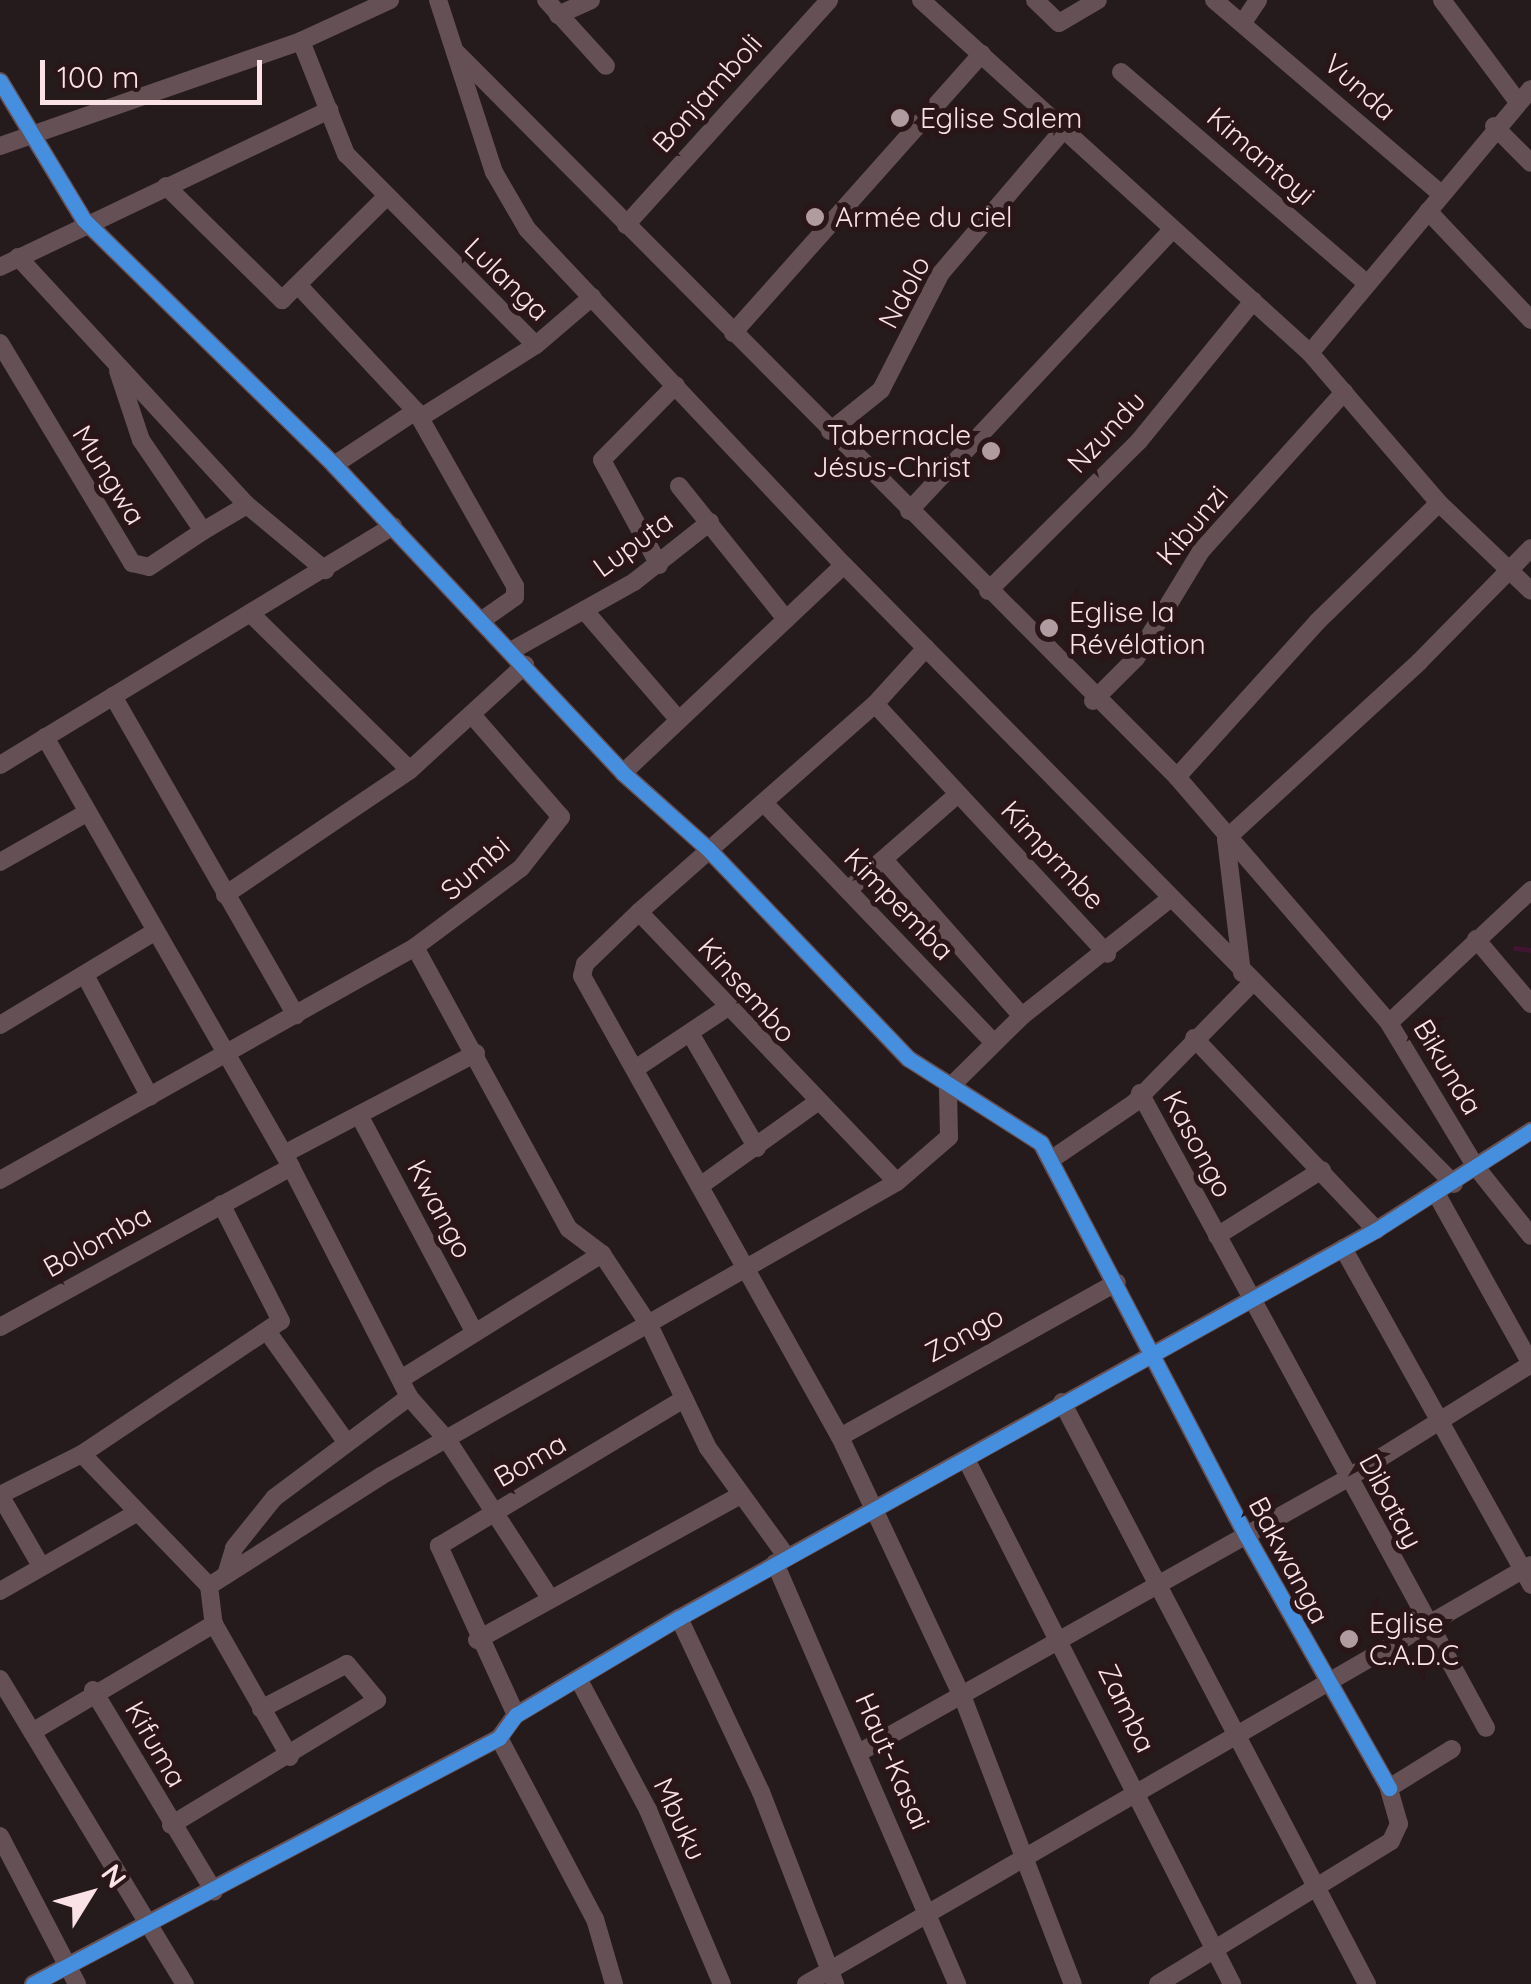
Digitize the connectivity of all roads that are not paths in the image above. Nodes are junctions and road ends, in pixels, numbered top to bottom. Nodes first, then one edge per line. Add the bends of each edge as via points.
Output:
1 (390, 0) edge
2 (438, 0) edge
3 (592, 0) edge
4 (829, 0) edge
5 (921, 0) edge
6 (1035, 0) edge
7 (1098, 0) edge
8 (1214, 0) edge
9 (1258, 0) edge
10 (1442, 0) edge
11 (552, 8) edge
12 (1244, 21) junction
13 (302, 41) junction
14 (457, 53) junction
15 (982, 54) junction
16 (606, 66) dead end
17 (1121, 72) dead end
18 (0, 81) edge
19 (1524, 95) edge
20 (328, 110) junction
21 (1494, 126) junction
22 (1064, 129) junction
23 (26, 130) junction
24 (0, 146) edge
25 (1531, 164) edge
26 (166, 186) junction
27 (1440, 193) junction
28 (386, 198) junction
29 (1428, 211) junction
30 (84, 220) junction
31 (626, 224) junction
32 (1173, 228) junction
33 (18, 257) junction
34 (0, 267) edge
35 (1365, 282) junction
36 (298, 285) junction
37 (592, 297) junction
38 (1253, 300) junction
39 (1531, 320) edge
40 (733, 332) junction
41 (0, 344) edge
42 (536, 345) junction
43 (1310, 354) junction
44 (118, 370) junction
45 (676, 385) junction
46 (1344, 392) junction
47 (418, 415) junction
48 (830, 431) junction
49 (334, 465) junction
50 (680, 486) dead end
51 (1439, 503) junction
52 (247, 504) junction
53 (909, 510) junction
54 (710, 522) junction
55 (393, 526) junction
56 (203, 531) junction
57 (1531, 548) edge
58 (659, 565) junction
59 (844, 566) junction
60 (325, 570) junction
61 (1507, 570) junction
62 (988, 591) junction
63 (1531, 591) edge
64 (584, 610) junction
65 (250, 613) junction
66 (786, 619) junction
67 (482, 621) junction
68 (926, 648) junction
69 (511, 650) junction
70 (525, 664) junction
71 (113, 696) junction
72 (1093, 700) junction
73 (875, 704) junction
74 (473, 716) junction
75 (679, 720) junction
76 (45, 737) junction
77 (0, 765) edge
78 (410, 770) junction
79 (622, 773) junction
80 (1177, 778) junction
81 (958, 794) junction
82 (764, 804) junction
83 (88, 812) junction
84 (1226, 838) junction
85 (709, 850) junction
86 (0, 862) edge
87 (886, 862) junction
88 (848, 890) junction
89 (1531, 890) edge
90 (224, 895) junction
91 (1171, 898) junction
92 (640, 912) junction
93 (156, 932) junction
94 (1476, 939) junction
95 (415, 947) junction
96 (1107, 954) junction
97 (84, 975) junction
98 (1247, 978) junction
99 (1531, 1004) edge
100 (725, 1009) junction
101 (296, 1015) junction
102 (1022, 1016) junction
103 (1389, 1023) junction
104 (0, 1025) edge
105 (690, 1032) junction
106 (1194, 1038) junction
107 (994, 1043) junction
108 (476, 1053) junction
109 (229, 1056) junction
110 (636, 1069) junction
111 (948, 1089) junction
112 (1140, 1093) junction
113 (150, 1097) junction
114 (816, 1103) junction
115 (359, 1114) junction
116 (1528, 1141) edge
117 (758, 1148) junction
118 (1052, 1159) junction
119 (288, 1161) junction
120 (1476, 1167) junction
121 (1322, 1170) junction
122 (0, 1180) edge
123 (897, 1182) junction
124 (1454, 1184) junction
125 (700, 1186) junction
126 (1436, 1194) junction
127 (221, 1204) junction
128 (1376, 1230) junction
129 (1216, 1236) junction
130 (1531, 1236) edge
131 (1343, 1248) junction
132 (602, 1254) junction
133 (749, 1272) junction
134 (1117, 1282) junction
135 (1246, 1300) junction
136 (648, 1325) junction
137 (0, 1326) edge
138 (473, 1330) junction
139 (267, 1331) junction
140 (1154, 1352) junction
141 (1531, 1364) edge
142 (400, 1380) junction
143 (409, 1398) junction
144 (684, 1399) junction
145 (1062, 1402) junction
146 (1438, 1421) junction
147 (840, 1436) junction
148 (344, 1440) junction
149 (448, 1441) junction
150 (82, 1454) junction
151 (966, 1459) junction
152 (1348, 1478) junction
153 (0, 1495) edge
154 (739, 1496) junction
155 (873, 1508) junction
156 (136, 1513) junction
157 (491, 1514) junction
158 (1246, 1535) junction
159 (781, 1560) junction
160 (41, 1566) junction
161 (1528, 1574) edge
162 (226, 1575) junction
163 (208, 1586) junction
164 (1160, 1586) junction
165 (0, 1591) edge
166 (550, 1598) junction
167 (679, 1618) junction
168 (214, 1624) junction
169 (1427, 1627) junction
170 (477, 1640) junction
171 (1063, 1640) junction
172 (0, 1680) edge
173 (580, 1682) junction
174 (1328, 1684) junction
175 (93, 1690) junction
176 (963, 1698) junction
177 (261, 1709) junction
178 (516, 1716) junction
179 (1486, 1728) dead end
180 (32, 1732) junction
181 (498, 1738) junction
182 (1233, 1739) junction
183 (1452, 1749) dead end
184 (862, 1751) junction
185 (290, 1757) junction
186 (1389, 1788) junction
187 (1139, 1794) junction
188 (172, 1825) junction
189 (0, 1836) edge
190 (1024, 1861) junction
191 (1312, 1889) junction
192 (214, 1890) junction
193 (929, 1918) junction
194 (150, 1924) junction
195 (1212, 1952) junction
196 (68, 1966) junction
197 (832, 1978) edge
198 (33, 1984) edge
199 (76, 1984) edge
200 (185, 1984) edge
201 (614, 1984) edge
202 (722, 1984) edge
203 (806, 1984) edge
204 (957, 1984) edge
205 (1073, 1984) edge
206 (1158, 1984) edge
207 (1232, 1984) edge
208 (1367, 1984) edge

1 - 13 street
2 - 14 street
3 - 11 street
4 - 31 street, Bonjamboli
5 - 15 street
6 - 7 street via 1059,23
8 - 12 street, Vunda
9 - 12 street
10 - 19 street
11 - 16 street
12 - 27 street, Vunda
13 - 20 street, Lulanga
13 - 23 street
14 - 31 street, Bikunda
14 - 37 street via 508,203
15 - 22 street
15 - 40 street
17 - 35 street, Kimantoyi
18 - 23 street
19 - 21 street
20 - 26 street
20 - 28 street, Lulanga via 346,154
21 - 25 street
21 - 27 street
22 - 32 street
22 - 48 street, Ndolo via 941,274 880,390
23 - 24 street
23 - 30 street
26 - 30 street
26 - 36 street via 278,299
27 - 29 street
28 - 36 street
28 - 42 street, Lulanga
29 - 35 street
29 - 39 street
30 - 33 street
30 - 49 street
31 - 40 street, Bikunda
32 - 38 street
32 - 53 street
33 - 34 street
33 - 44 street, Mungwa
35 - 43 street
36 - 47 street
37 - 42 street
37 - 45 street
38 - 43 street
38 - 62 street, Nzundu via 1139,442
40 - 48 street, Bikunda
41 - 56 street, Mungwa via 132,563 149,567
42 - 47 street, Lulanga
43 - 46 street
44 - 52 street, Mungwa
44 - 56 street, Mungwa via 141,440
45 - 58 street via 602,460
45 - 59 street
46 - 51 street
46 - 72 street, Kibunzi via 1201,551 1136,658
47 - 49 street, Lulanga
47 - 67 street via 515,586 515,597
48 - 53 street, Bikunda
49 - 55 street
50 - 54 street
51 - 61 street
51 - 80 street via 1317,622
52 - 56 street, Mungwa
52 - 60 street, Mungwa
53 - 62 street, Bikunda
54 - 58 street, Luputa
54 - 66 street, Luputa
55 - 60 street
55 - 67 street
57 - 61 street
58 - 64 street, Luputa
59 - 66 street
59 - 68 street
60 - 65 street
61 - 63 street
61 - 84 street via 1419,662
62 - 72 street, Bikunda
64 - 69 street, Luputa
64 - 75 street, Luputa
65 - 71 street
65 - 78 street
66 - 75 street
67 - 69 street
68 - 73 street
68 - 91 street
69 - 70 street
70 - 74 street
70 - 79 street
71 - 76 street
71 - 90 street
72 - 80 street, Bikunda
73 - 81 street, Kimprmbe
73 - 82 street
74 - 78 street
74 - 95 street, Sumbi via 561,817 494,894
75 - 79 street
76 - 77 street
76 - 83 street
78 - 90 street
79 - 85 street
80 - 84 street, Bikunda
81 - 87 street
81 - 96 street, Kimprmbe
82 - 85 street
82 - 88 street, Kimpemba
83 - 86 street
83 - 93 street
84 - 98 street
84 - 103 street, Bikunda
85 - 92 street
85 - 111 street via 908,1059
87 - 88 street
87 - 102 street, Kimpemba
88 - 107 street, Kimpemba
89 - 94 street
90 - 101 street
91 - 96 street
91 - 98 street
92 - 100 street, Kinsembo
92 - 110 street via 585,964 587,988
93 - 97 street
93 - 109 street
94 - 99 street
94 - 103 street
95 - 101 street, Sumbi
95 - 108 street
96 - 102 street
97 - 104 street
97 - 113 street
98 - 106 street, Kasongo
98 - 124 street
100 - 105 street
100 - 114 street, Kinsembo
101 - 109 street, Sumbi
102 - 107 street
103 - 120 street, Bikunda
105 - 110 street
105 - 117 street
106 - 112 street, Kasongo
106 - 121 street, Kasongo
107 - 111 street
108 - 115 street
108 - 132 street via 570,1229
109 - 113 street, Sumbi
109 - 119 street
110 - 125 street
111 - 118 street via 1023,1130
111 - 123 street via 949,1137
112 - 118 street
112 - 129 street, Kasongo
113 - 122 street, Sumbi
114 - 117 street
114 - 123 street, Kinsembo
115 - 119 street
115 - 138 street, Kwango
116 - 120 street
117 - 125 street
118 - 134 street, Bakwanga
119 - 127 street, Bolomba
119 - 142 street
120 - 124 street
120 - 130 street, Bikunda
121 - 128 street, Kasongo
121 - 129 street, Kasongo
123 - 133 street
124 - 126 street
125 - 133 street
126 - 128 street
126 - 141 street
127 - 137 street, Bolomba
127 - 139 street via 282,1315
128 - 131 street
129 - 135 street, Kasongo
131 - 135 street
131 - 146 street
132 - 136 street
132 - 138 street
133 - 136 street
133 - 147 street
134 - 140 street, Bakwanga
134 - 147 street, Zongo
135 - 140 street
135 - 152 street, Dibatay
136 - 144 street
136 - 149 street
138 - 142 street
139 - 148 street
139 - 150 street
140 - 145 street
140 - 158 street, Bakwanga
141 - 146 street
142 - 143 street
143 - 148 street
143 - 149 street
144 - 154 street
144 - 157 street, Boma
145 - 151 street
145 - 164 street
146 - 152 street
146 - 161 street
147 - 155 street
148 - 162 street via 245,1530
149 - 157 street
149 - 162 street
150 - 153 street
150 - 156 street
151 - 155 street
151 - 171 street, Zamba
152 - 158 street
152 - 169 street, Dibatay
153 - 160 street
154 - 159 street
154 - 166 street
155 - 159 street
155 - 176 street
156 - 160 street
156 - 163 street
157 - 166 street, Boma
157 - 170 street via 439,1548
158 - 164 street
158 - 174 street, Bakwanga
159 - 167 street
159 - 184 street, Haut-Kasai
160 - 165 street
161 - 169 street
162 - 163 street
163 - 168 street
164 - 171 street
164 - 182 street
166 - 170 street
167 - 173 street
167 - 197 street via 761,1792
168 - 175 street, Kifuma
168 - 177 street
169 - 174 street
169 - 179 street, Dibatay
170 - 178 street
171 - 176 street
171 - 187 street, Zamba
172 - 180 street
173 - 178 street
173 - 202 street, Mbuku via 648,1810
174 - 182 street
174 - 186 street, Bakwanga
175 - 180 street, Kifuma
175 - 188 street, Kifuma
176 - 184 street
176 - 190 street
177 - 185 street
177 - 185 street, Kifuma via 347,1664 376,1697 375,1706
178 - 181 street
180 - 194 street
181 - 192 street
181 - 201 street via 595,1919
182 - 187 street
182 - 191 street
183 - 186 street
184 - 193 street, Haut-Kasai
185 - 188 street, Kifuma
186 - 191 street via 1399,1824 1392,1842
187 - 190 street
187 - 195 street, Zamba
188 - 192 street, Kifuma
189 - 196 street
190 - 193 street
190 - 205 street
191 - 195 street
191 - 208 street
192 - 194 street
193 - 197 street
193 - 204 street, Haut-Kasai
194 - 196 street
194 - 200 street
195 - 206 street
195 - 207 street, Zamba
196 - 198 street
196 - 199 street
197 - 203 street

